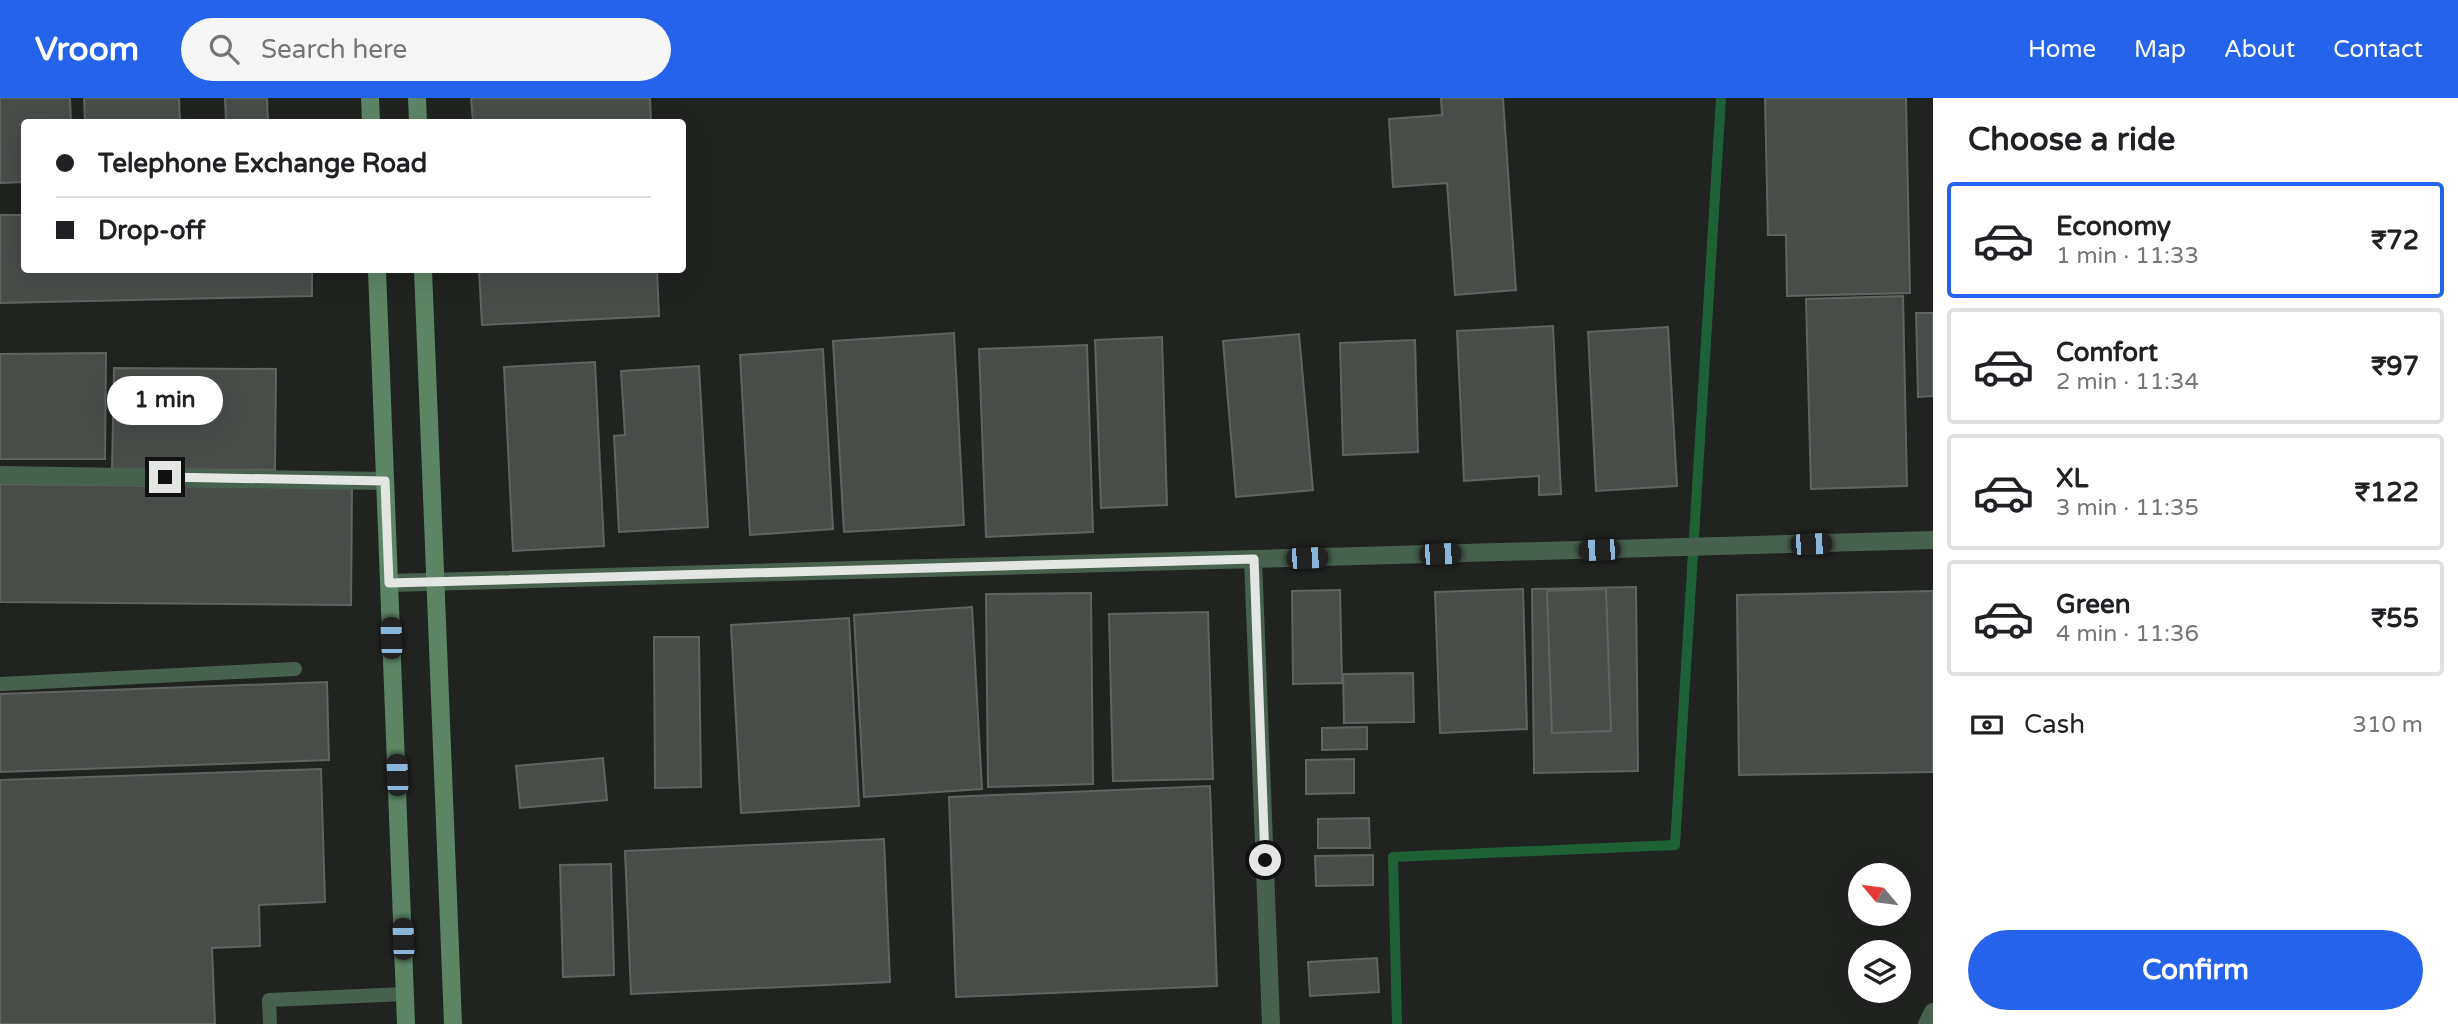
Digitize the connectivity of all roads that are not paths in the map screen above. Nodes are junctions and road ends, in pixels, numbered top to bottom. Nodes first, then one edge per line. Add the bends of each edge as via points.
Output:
1 (370, 98) edge
2 (417, 98) edge
3 (371, 119) edge
4 (418, 119) edge
5 (377, 273) edge
6 (424, 273) edge
7 (0, 475) edge
8 (385, 481) junction
9 (1933, 540) edge
10 (1254, 559) junction
11 (436, 582) junction
12 (389, 583) junction
13 (295, 669) dead end
14 (0, 684) edge
15 (405, 994) junction
16 (1933, 1012) edge
17 (270, 1024) edge
18 (407, 1024) edge
19 (453, 1024) edge
20 (1271, 1024) edge
21 (1927, 1024) edge

1 - 3 street
2 - 4 street
5 - 8 street
6 - 11 street
7 - 8 street
8 - 12 street
9 - 10 street
10 - 11 street
10 - 20 street
11 - 12 street
11 - 19 street
12 - 15 street
13 - 14 lane
15 - 17 lane via 269,1000
15 - 18 street
16 - 21 street

